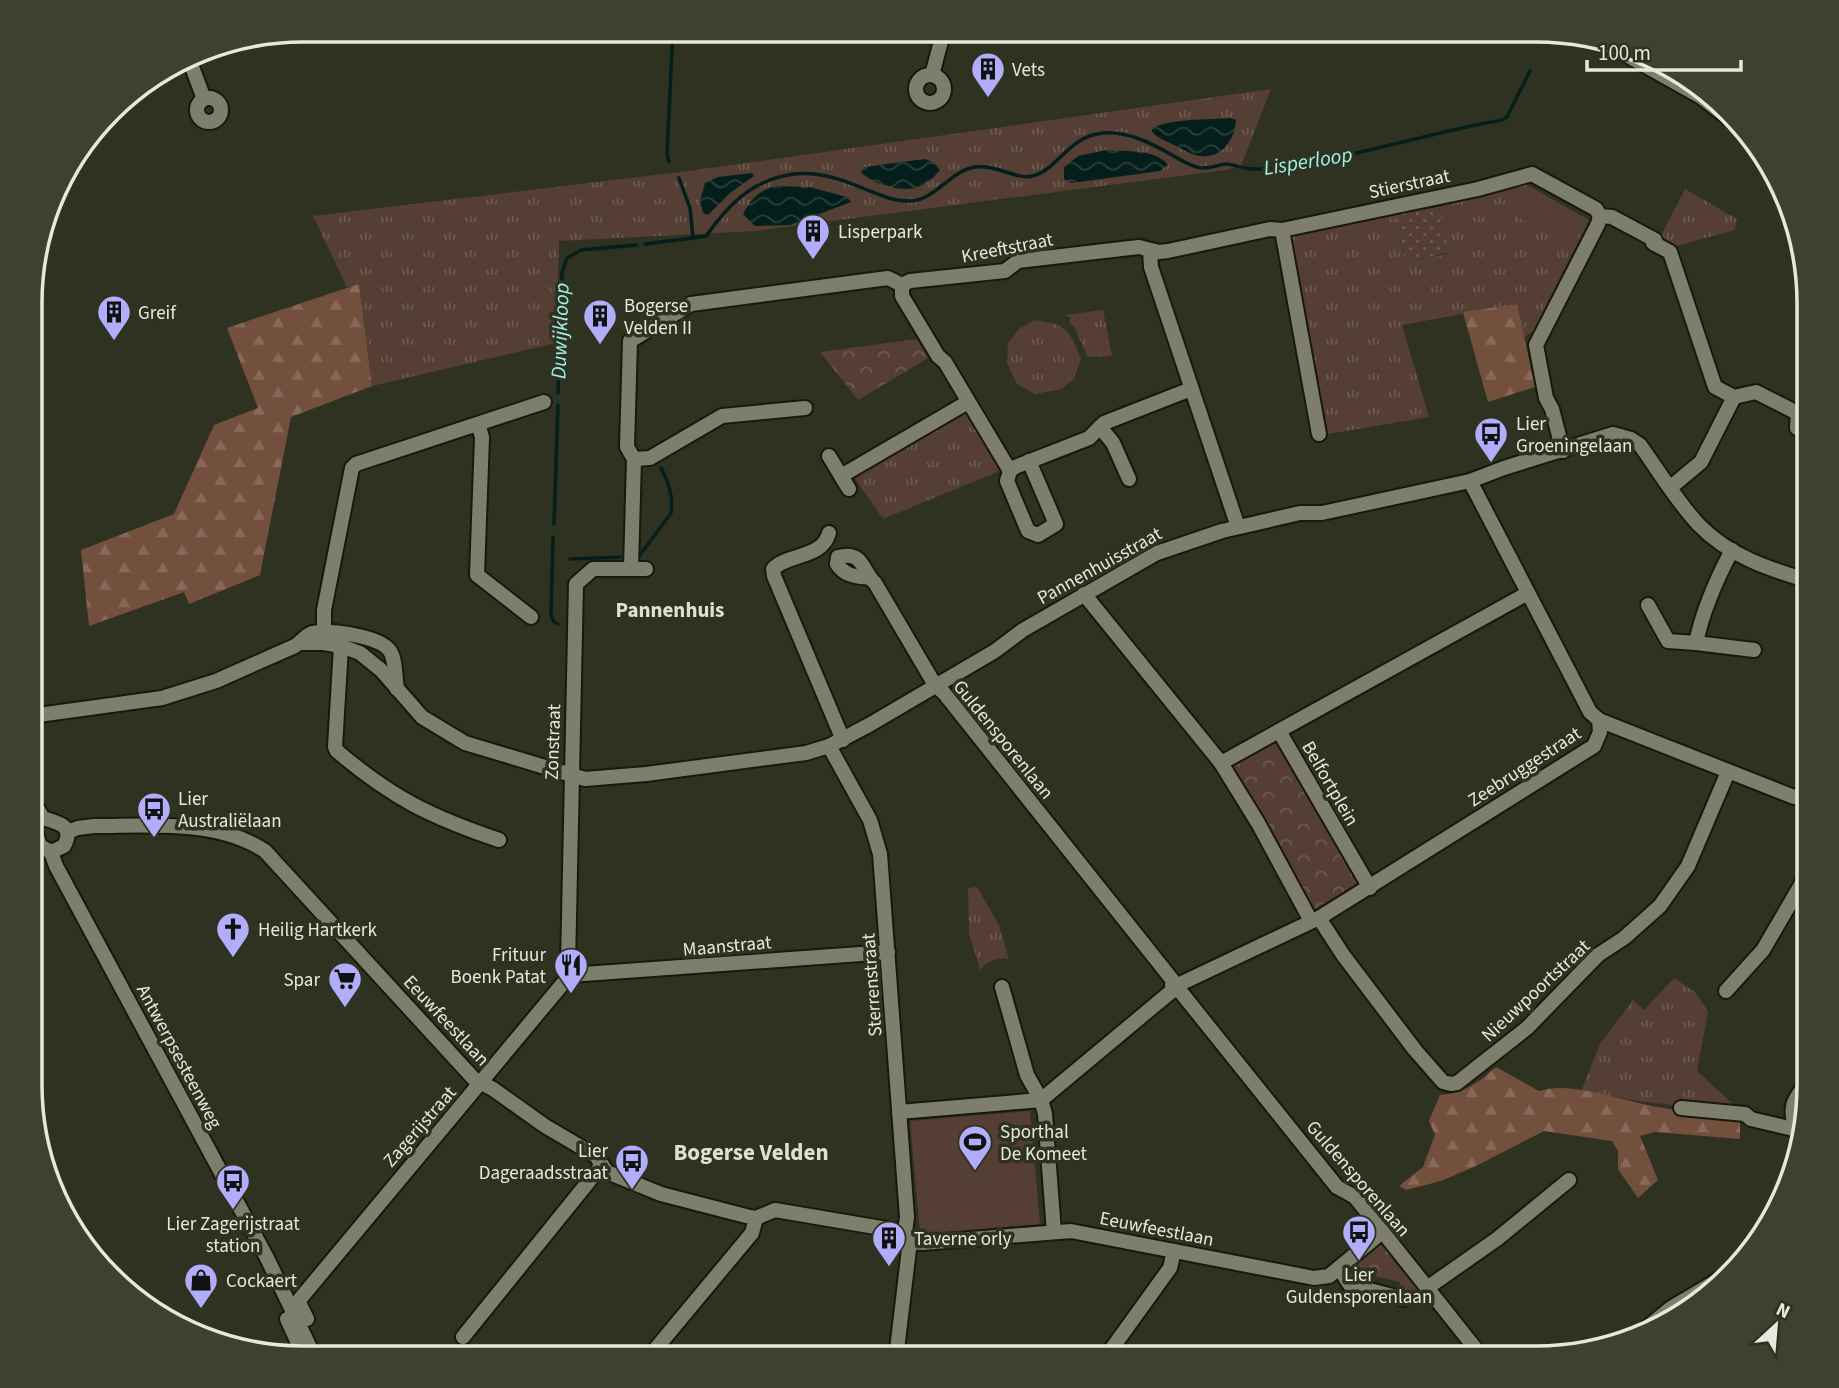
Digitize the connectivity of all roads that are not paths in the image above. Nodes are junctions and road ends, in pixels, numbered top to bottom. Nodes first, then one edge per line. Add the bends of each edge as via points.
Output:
1 (941, 42) edge
2 (1645, 66) edge
3 (192, 67) edge
4 (932, 75) dead end
5 (1688, 91) edge
6 (204, 99) dead end
7 (1600, 216) junction
8 (1282, 230) junction
9 (1213, 240) joint
10 (1150, 250) junction
11 (902, 285) junction
12 (1191, 389) junction
13 (1734, 397) junction
14 (544, 402) dead end
15 (968, 402) junction
16 (805, 408) dead end
17 (1797, 412) edge
18 (478, 424) junction
19 (1100, 427) junction
20 (1320, 434) dead end
21 (1563, 451) junction
22 (829, 456) dead end
23 (634, 459) junction
24 (1029, 461) junction
25 (1010, 471) junction
26 (841, 476) junction
27 (1129, 479) dead end
28 (1470, 481) junction
29 (1671, 487) junction
30 (849, 489) dead end
31 (1238, 527) junction
32 (829, 533) dead end
33 (1732, 550) junction
34 (638, 569) joint
35 (1797, 577) edge
36 (869, 578) dead end
37 (1528, 593) junction
38 (1084, 594) junction
39 (1648, 605) dead end
40 (531, 617) dead end
41 (324, 632) junction
42 (300, 643) junction
43 (1696, 643) junction
44 (341, 646) junction
45 (1754, 650) dead end
46 (935, 685) junction
47 (397, 690) junction
48 (42, 714) edge
49 (1599, 720) junction
50 (1279, 730) junction
51 (836, 743) junction
52 (1221, 763) junction
53 (1728, 772) junction
54 (571, 775) junction
55 (1797, 796) edge
56 (1794, 797) junction
57 (1797, 799) edge
58 (42, 816) edge
59 (67, 832) junction
60 (499, 840) dead end
61 (42, 847) edge
62 (51, 852) junction
63 (1370, 888) junction
64 (1797, 892) edge
65 (1315, 919) junction
66 (888, 952) junction
67 (570, 975) junction
68 (1002, 987) dead end
69 (1177, 987) junction
70 (1726, 991) dead end
71 (481, 1083) junction
72 (1796, 1098) edge
73 (1041, 1100) junction
74 (1681, 1108) dead end
75 (899, 1112) junction
76 (1795, 1120) edge
77 (1793, 1129) edge
78 (602, 1165) junction
79 (1569, 1180) dead end
80 (756, 1218) junction
81 (1054, 1232) junction
82 (1382, 1232) junction
83 (907, 1237) junction
84 (1174, 1251) junction
85 (1339, 1268) junction
86 (276, 1278) junction
87 (1427, 1288) junction
88 (1404, 1299) dead end
89 (463, 1337) dead end
90 (299, 1346) edge
91 (310, 1346) edge
92 (321, 1346) edge
93 (658, 1346) edge
94 (897, 1346) edge
95 (1114, 1346) edge
96 (1473, 1346) edge

1 - 4 street
2 - 5 street
3 - 6 street
7 - 8 street, Stierstraat via 1596,209 1532,174
7 - 13 street, Stierstraat via 1612,217 1670,252 1715,387
7 - 21 street via 1536,345
8 - 9 street, Stierstraat
8 - 20 street
9 - 10 street, Kreeftstraat via 1168,251
10 - 11 street, Kreeftstraat via 1139,247 1018,261 1005,271
10 - 12 street via 1151,267
11 - 15 street via 902,296
11 - 23 street, Kreeftstraat via 888,278 691,304 630,341 627,447
12 - 19 street
12 - 31 street
13 - 17 street via 1756,392
13 - 29 street via 1701,462
14 - 18 street
15 - 25 street
15 - 26 street
16 - 23 street via 722,416 650,458
18 - 40 street via 482,437 477,575
18 - 41 street via 352,468 324,610
19 - 24 street via 1089,438
19 - 27 street
21 - 28 street, Pannenhuisstraat
21 - 29 street, Pannenhuisstraat via 1621,435 1640,445
22 - 26 street
23 - 34 street, Kreeftstraat
24 - 25 street
24 - 25 street via 1056,524 1038,535 1028,531 1007,481
26 - 30 street
28 - 31 street, Pannenhuisstraat
28 - 37 street
29 - 33 street, Pannenhuisstraat via 1699,525
31 - 38 street, Pannenhuisstraat via 1157,553
32 - 51 street, Sterrenstraat via 821,547 773,569
33 - 35 street, Pannenhuisstraat
33 - 43 street via 1715,582
34 - 54 street, Zonstraat via 593,569 576,584
36 - 46 street, Guldensporenlaan
37 - 49 street via 1590,712
37 - 50 street
38 - 46 street, Pannenhuisstraat
38 - 52 street
39 - 43 street via 1668,642
41 - 42 street, Pannenhuisstraat via 304,637
41 - 47 street via 365,638 389,649
42 - 44 street, Pannenhuisstraat
42 - 48 street, Pannenhuisstraat via 216,681 162,698
43 - 45 street
44 - 47 street, Pannenhuisstraat via 368,659
44 - 60 street via 337,751 403,800
46 - 51 street, Pannenhuisstraat
46 - 69 street, Guldensporenlaan
47 - 54 street, Pannenhuisstraat via 422,717 465,743
49 - 53 street, Zeebruggestraat
49 - 63 street, Zeebruggestraat via 1594,746
50 - 52 street, Belfortplein
50 - 63 street, Belfortplein
51 - 54 street, Pannenhuisstraat via 806,753 646,774 585,779
51 - 66 street, Sterrenstraat via 880,854
52 - 65 street
53 - 56 street, Zeebruggestraat
53 - 65 street, Nieuwpoortstraat via 1688,866 1660,906 1598,955 1527,1028 1457,1083 1443,1082 1415,1050
54 - 67 street, Zonstraat
55 - 56 street
56 - 57 street, Zeebruggestraat
58 - 59 street via 59,822
59 - 62 street via 64,845
59 - 71 street, Eeuwfeestlaan via 94,826 194,826 265,850
61 - 62 street, Antwerpsesteenweg
62 - 86 street, Antwerpsesteenweg
63 - 65 street, Zeebruggestraat
64 - 70 street via 1768,944
65 - 69 street, Zeebruggestraat
66 - 67 street, Maanstraat
66 - 75 street, Sterrenstraat
67 - 71 street, Zagerijstraat
68 - 73 street via 1027,1075
69 - 73 street, Zeebruggestraat
69 - 82 street, Guldensporenlaan via 1337,1188 1355,1197
71 - 78 street, Eeuwfeestlaan via 596,1156
71 - 92 street, Zagerijstraat via 299,1303
72 - 76 street via 1791,1111
73 - 75 street
73 - 81 street
74 - 77 street via 1745,1114
75 - 83 street, Sterrenstraat
78 - 80 street, Eeuwfeestlaan via 607,1172 661,1194
78 - 89 street
79 - 87 street
80 - 83 street, Eeuwfeestlaan via 775,1210
80 - 93 street via 752,1233
81 - 83 street, Eeuwfeestlaan via 922,1243
81 - 84 street, Eeuwfeestlaan via 1071,1231
82 - 85 street, Eeuwfeestlaan
82 - 87 street, Guldensporenlaan
83 - 94 street, Sterrenstraat
84 - 85 street, Eeuwfeestlaan via 1314,1278 1329,1276
84 - 95 street via 1170,1268
85 - 88 street via 1350,1284
86 - 90 street, Antwerpsesteenweg via 277,1300
86 - 91 street, Antwerpsesteenweg
87 - 96 street, Guldensporenlaan

